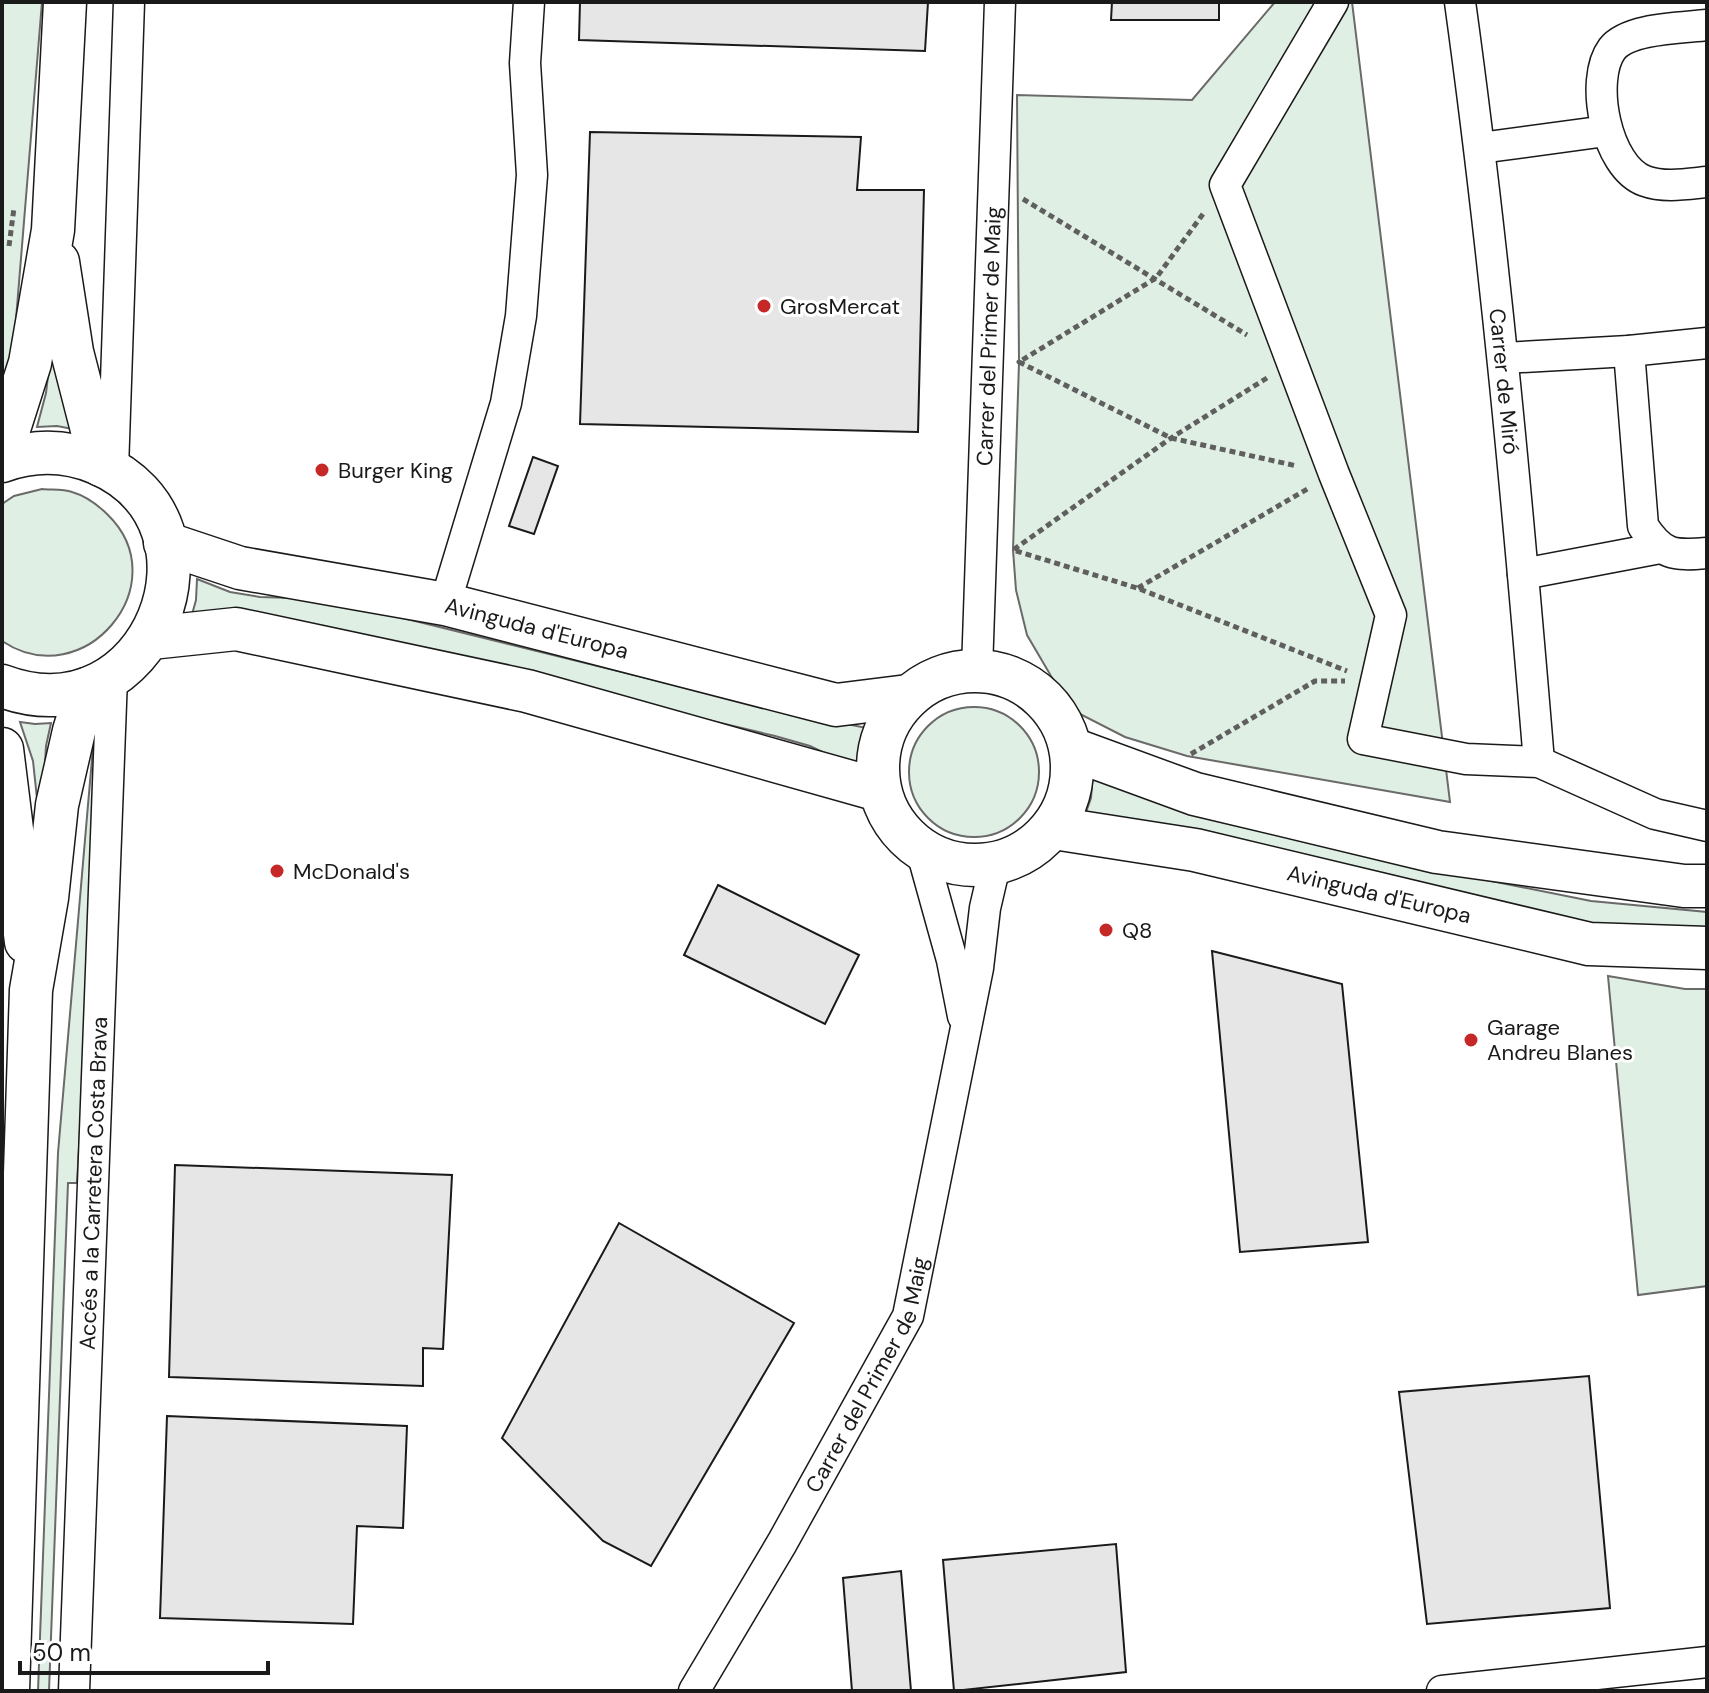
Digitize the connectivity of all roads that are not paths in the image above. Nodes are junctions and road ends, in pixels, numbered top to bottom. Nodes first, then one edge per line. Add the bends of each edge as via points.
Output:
1 (65, 2) edge
2 (129, 2) edge
3 (529, 2) edge
4 (1000, 2) edge
5 (1333, 2) edge
6 (1460, 2) edge
7 (1707, 25) edge
8 (1606, 131) junction
9 (1480, 148) junction
10 (1707, 182) edge
11 (53, 230) junction
12 (1707, 343) edge
13 (1629, 351) junction
14 (1504, 358) junction
15 (2, 451) edge
16 (2, 461) edge
17 (107, 468) junction
18 (165, 543) junction
19 (1660, 548) junction
20 (1707, 553) edge
21 (1523, 574) junction
22 (445, 604) junction
23 (151, 638) junction
24 (977, 670) junction
25 (100, 683) junction
26 (2, 686) edge
27 (908, 696) junction
28 (2, 749) edge
29 (1072, 749) junction
30 (1539, 762) junction
31 (879, 790) junction
32 (1707, 826) edge
33 (1054, 828) junction
34 (922, 852) junction
35 (995, 865) junction
36 (1707, 886) edge
37 (1707, 948) edge
38 (31, 990) junction
39 (966, 1030) junction
40 (1707, 1662) edge
41 (8, 1691) edge
42 (74, 1691) edge
43 (694, 1691) edge
44 (1442, 1691) edge

1 - 11 street
2 - 17 street
3 - 22 street via 525,63 532,175 521,316 506,403
4 - 24 street, Carrer del Primer de Maig
5 - 30 street via 1225,185 1391,615 1363,739 1466,759
6 - 9 street, Carrer de Miró
7 - 8 street via 1639,33 1613,48 1602,76
8 - 9 street
8 - 10 street via 1629,172 1646,182
9 - 14 street, Carrer de Miró
11 - 15 street via 30,363
11 - 17 street via 72,352
12 - 13 street
13 - 14 street
13 - 19 street via 1643,526
14 - 21 street, Carrer de Miró
16 - 17 street via 56,453
17 - 18 street via 149,506
18 - 22 street, Avinguda d'Europa via 240,568
18 - 23 street via 167,592
19 - 20 street via 1672,554
19 - 21 street
21 - 30 street, Carrer de Miró
22 - 27 street, Avinguda d'Europa via 836,705
23 - 25 street via 134,659
23 - 31 street via 236,629 265,635 527,691
24 - 27 street via 940,676
24 - 29 street via 1025,683 1056,713
25 - 26 street via 44,696
25 - 38 street via 74,731 57,805
25 - 42 street, Accés a la Carretera Costa Brava
27 - 31 street via 880,743
28 - 38 street
29 - 33 street via 1071,792
29 - 36 street via 1195,794 1437,852
30 - 32 street via 1655,814
31 - 34 street via 895,825
33 - 35 street
33 - 37 street, Avinguda d'Europa via 1195,850 1589,944
34 - 35 street via 956,865
34 - 39 street, Carrer del Primer de Maig
35 - 39 street, Carrer del Primer de Maig
38 - 41 street
39 - 43 street, Carrer del Primer de Maig via 908,1316
40 - 44 street

